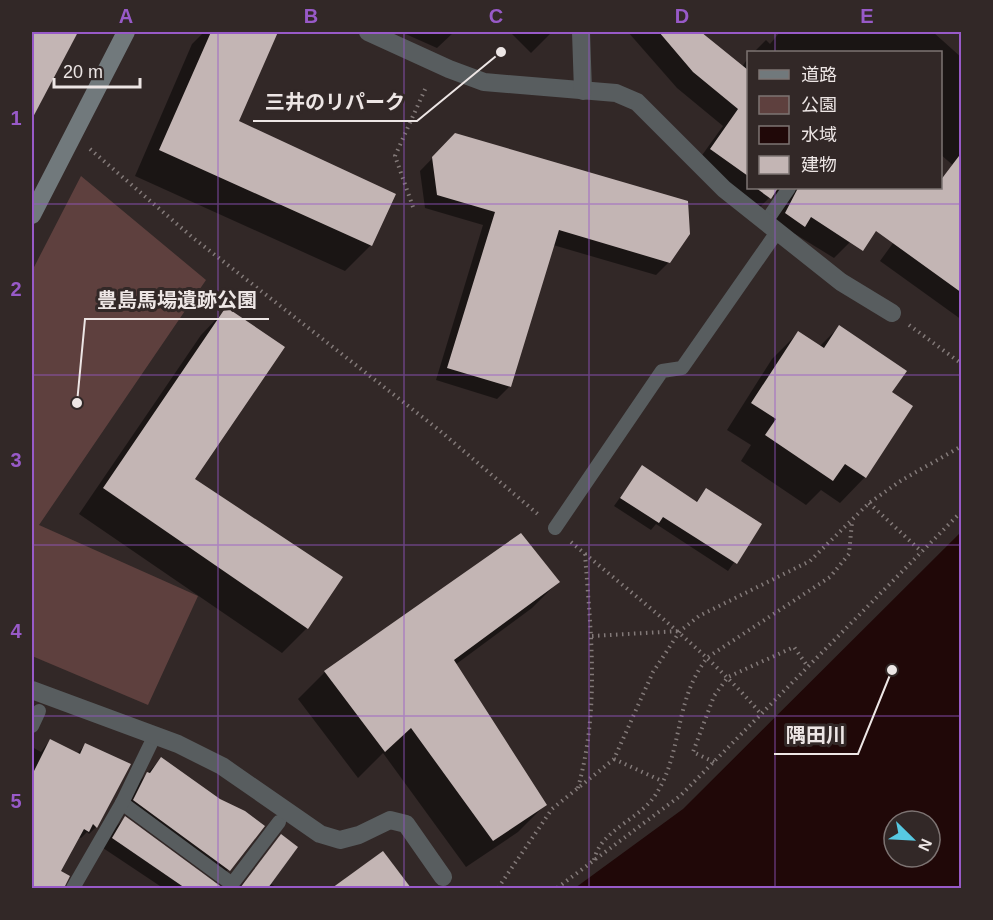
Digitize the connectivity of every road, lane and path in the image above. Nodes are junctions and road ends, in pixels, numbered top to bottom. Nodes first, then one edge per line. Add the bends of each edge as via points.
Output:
1 (126, 32) edge
2 (368, 32) edge
3 (581, 32) edge
4 (427, 85) dead end
5 (582, 91) junction
6 (89, 149) dead end
7 (789, 189) edge
8 (413, 207) dead end
9 (32, 215) edge
10 (771, 227) junction
11 (892, 314) joint
12 (962, 364) edge
13 (393, 394) dead end
14 (962, 446) edge
15 (869, 503) junction
16 (962, 511) edge
17 (852, 522) junction
18 (555, 528) dead end
19 (922, 552) junction
20 (585, 553) dead end
21 (680, 631) junction
22 (592, 636) junction
23 (708, 657) junction
24 (808, 667) junction
25 (728, 677) junction
26 (32, 690) edge
27 (39, 711) dead end
28 (762, 715) junction
29 (32, 726) edge
30 (155, 735) junction
31 (614, 759) junction
32 (714, 762) junction
33 (662, 781) junction
34 (578, 789) junction
35 (122, 803) junction
36 (279, 822) dead end
37 (594, 861) junction
38 (443, 877) dead end
39 (73, 888) edge
40 (498, 888) edge
41 (556, 888) edge

1 - 9 street
2 - 5 street via 484,82
3 - 5 street
4 - 8 path via 395,156
5 - 10 street via 616,93 637,102 724,189
6 - 13 path via 192,237
7 - 10 lane
10 - 11 street via 841,282
10 - 18 lane via 682,368 662,370
11 - 12 path
14 - 15 path
15 - 17 path
15 - 19 path
16 - 19 path
17 - 21 path via 810,561 699,616
17 - 23 path via 849,554 830,577
19 - 24 path
20 - 22 path
21 - 22 path
21 - 23 path
21 - 31 path via 653,672
22 - 34 path via 592,721
23 - 25 path
23 - 33 path via 685,698
24 - 25 path via 794,647
24 - 28 path
25 - 28 path
25 - 32 path via 714,696 693,752
26 - 30 street
27 - 29 lane
28 - 32 path
30 - 35 lane
30 - 38 street via 222,766 320,834 340,840 390,820 406,824
31 - 33 path
31 - 34 path
32 - 37 path via 680,796
33 - 37 path via 656,795 597,847
34 - 40 path via 543,820
35 - 36 lane via 232,884
35 - 39 lane
37 - 41 path

